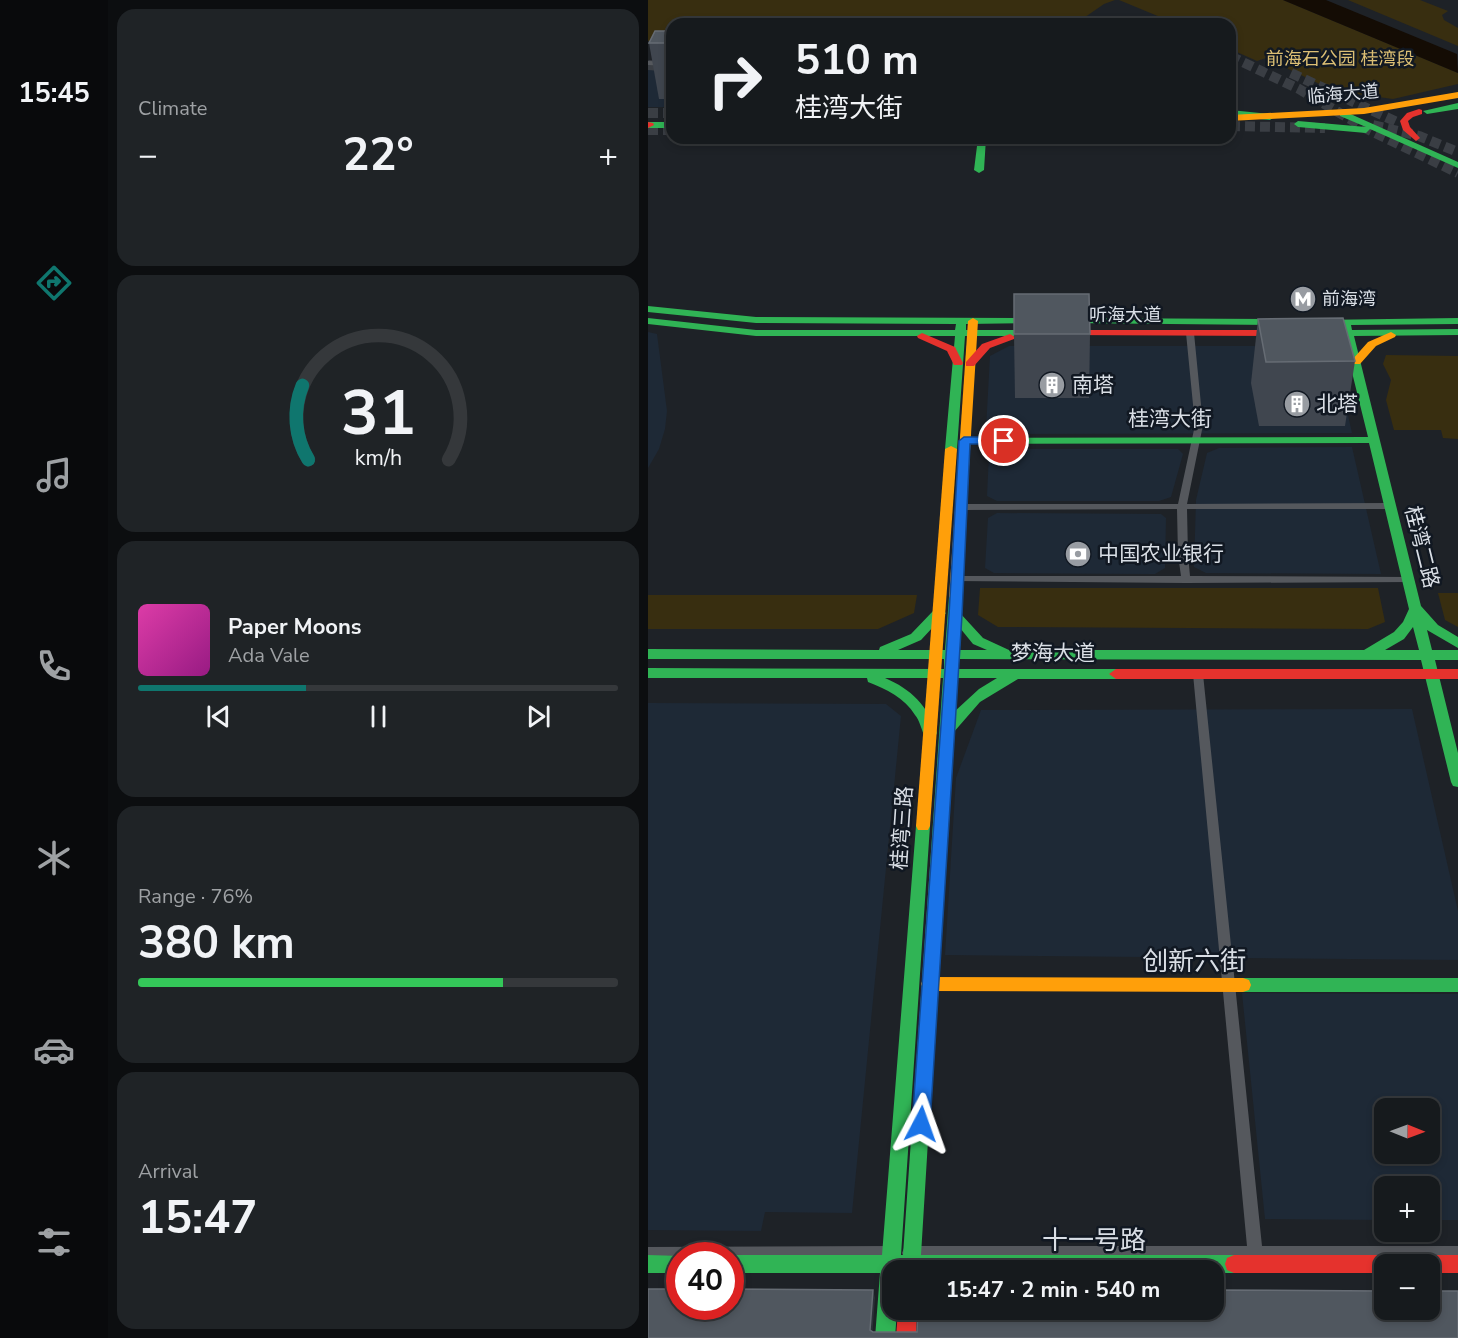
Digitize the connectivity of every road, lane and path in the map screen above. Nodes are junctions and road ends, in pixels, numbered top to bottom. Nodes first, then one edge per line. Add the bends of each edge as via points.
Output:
1 (648, 63) edge
2 (666, 64) edge
3 (1452, 102) edge
4 (1419, 112) junction
5 (1354, 115) junction
6 (666, 120) edge
7 (1236, 121) edge
8 (648, 122) edge
9 (1236, 122) edge
10 (666, 124) edge
11 (1292, 124) junction
12 (1389, 135) junction
13 (1416, 138) junction
14 (981, 144) edge
15 (1458, 157) edge
16 (1458, 165) edge
17 (979, 170) dead end
18 (648, 309) edge
19 (648, 321) edge
20 (1458, 321) edge
21 (967, 327) junction
22 (1051, 327) junction
23 (1347, 327) junction
24 (1302, 329) junction
25 (904, 332) junction
26 (1458, 332) edge
27 (1028, 333) junction
28 (1190, 333) junction
29 (1399, 333) junction
30 (1356, 362) junction
31 (964, 364) junction
32 (1198, 440) junction
33 (1375, 440) junction
34 (964, 441) junction
35 (1182, 506) junction
36 (1390, 506) junction
37 (961, 507) junction
38 (957, 579) junction
39 (1186, 580) junction
40 (1409, 580) junction
41 (1416, 608) junction
42 (939, 613) junction
43 (955, 615) junction
44 (1458, 643) edge
45 (648, 654) edge
46 (858, 655) junction
47 (935, 655) junction
48 (952, 655) junction
49 (1028, 655) junction
50 (1350, 655) junction
51 (1428, 655) junction
52 (1458, 655) edge
53 (648, 673) edge
54 (854, 674) junction
55 (934, 674) junction
56 (951, 674) junction
57 (1028, 674) junction
58 (1198, 674) junction
59 (1432, 674) junction
60 (1458, 674) edge
61 (947, 731) junction
62 (930, 732) junction
63 (1458, 782) edge
64 (929, 984) junction
65 (1228, 985) junction
66 (1458, 985) edge
67 (1255, 1253) junction
68 (1458, 1253) edge
69 (648, 1254) edge
70 (891, 1260) edge
71 (911, 1260) edge
72 (648, 1264) edge
73 (666, 1264) edge
74 (744, 1264) edge
75 (882, 1264) edge
76 (1458, 1264) edge
77 (1224, 1265) edge
78 (886, 1320) edge
79 (907, 1320) edge
80 (885, 1338) edge
81 (906, 1338) edge

1 - 2 street
3 - 4 main road, 临海大道
3 - 5 main road, 临海大道
4 - 5 main road, 临海大道
4 - 13 main road via 1404,121
5 - 7 main road, 临海大道
5 - 11 main road, 临海大道
5 - 12 main road
5 - 13 main road
6 - 8 main road
8 - 10 main road
9 - 11 main road, 临海大道
11 - 12 main road via 1352,127
12 - 16 main road
13 - 15 main road
14 - 17 main road
18 - 21 main road, 听海大道 via 756,320
19 - 25 main road, 听海大道 via 748,333
20 - 23 main road, 听海大道
21 - 22 main road, 听海大道
21 - 25 main road, 听海大道
21 - 27 main road, 听海大道
21 - 31 main road, 桂湾三路
22 - 24 main road, 听海大道
22 - 27 main road, 听海大道
22 - 28 main road, 听海大道
23 - 24 main road, 听海大道
23 - 29 main road, 听海大道
23 - 30 main road, 桂湾二路
24 - 28 main road, 听海大道
24 - 30 main road via 1335,345
25 - 31 main road via 945,345
26 - 29 main road, 听海大道
27 - 31 main road via 1006,337 982,348
28 - 32 street
29 - 30 main road via 1372,344
30 - 33 main road, 桂湾二路
31 - 34 main road, 桂湾三路
31 - 42 main road, 桂湾三路
32 - 33 main road, 桂湾大街
32 - 34 main road, 桂湾大街
32 - 35 street
33 - 36 main road, 桂湾二路
34 - 37 main road, 桂湾三路
35 - 36 street
35 - 37 street
35 - 39 street
36 - 40 main road, 桂湾二路
37 - 38 main road, 桂湾三路
38 - 39 street
38 - 43 main road, 桂湾三路
39 - 40 street
40 - 41 main road, 桂湾二路
41 - 44 main road via 1433,628
41 - 50 main road via 1409,629 1396,640 1383,648
41 - 51 main road, 桂湾二路
42 - 46 main road via 912,640
42 - 47 main road, 桂湾三路
43 - 48 main road, 桂湾三路
43 - 49 main road via 978,641 997,650
45 - 46 main road, 梦海大道
46 - 47 main road, 梦海大道
47 - 48 main road, 梦海大道
47 - 55 main road, 桂湾三路
48 - 49 main road, 梦海大道
48 - 56 main road, 桂湾三路
49 - 50 main road, 梦海大道
50 - 51 main road, 梦海大道
51 - 52 main road, 梦海大道
51 - 59 main road, 桂湾二路
53 - 54 main road, 梦海大道
54 - 55 main road, 梦海大道
54 - 62 main road via 906,693 923,714
55 - 56 main road, 梦海大道
55 - 62 main road, 桂湾三路
56 - 57 main road, 梦海大道
56 - 61 main road, 桂湾三路
57 - 58 main road, 梦海大道
57 - 61 main road via 979,693
58 - 59 main road, 梦海大道
58 - 65 street
59 - 60 main road, 梦海大道
59 - 63 main road, 桂湾二路
61 - 64 main road, 桂湾三路
62 - 70 main road, 桂湾三路
64 - 65 main road, 创新六街
64 - 71 main road, 桂湾三路
65 - 66 main road, 创新六街
65 - 67 street
67 - 68 street
67 - 69 street
72 - 73 main road
74 - 75 main road, 十一号路
76 - 77 main road, 十一号路
78 - 80 main road, 桂湾三路
79 - 81 main road

